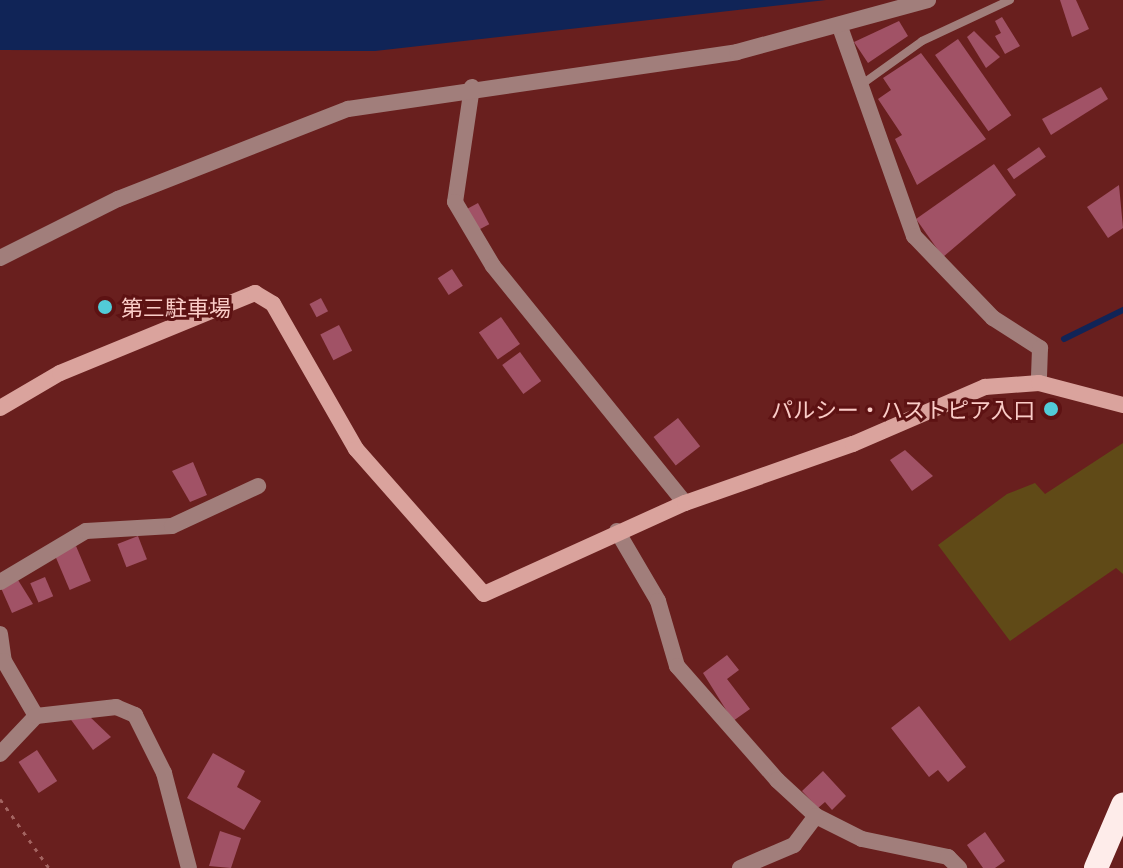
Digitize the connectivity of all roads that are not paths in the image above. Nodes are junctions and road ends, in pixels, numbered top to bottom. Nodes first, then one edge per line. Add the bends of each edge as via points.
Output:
1 (928, 0) edge
2 (1010, 0) edge
3 (840, 27) junction
4 (865, 82) junction
5 (472, 87) junction
6 (0, 258) edge
7 (1039, 383) junction
8 (1123, 405) edge
9 (0, 408) edge
10 (258, 486) dead end
11 (685, 503) junction
12 (617, 531) junction
13 (0, 582) edge
14 (0, 634) edge
15 (36, 716) junction
16 (0, 754) edge
17 (1123, 805) edge
18 (816, 816) junction
19 (189, 868) edge
20 (740, 868) edge
21 (959, 868) edge
22 (1096, 868) edge

1 - 3 street
2 - 4 lane via 922,41
3 - 4 street
3 - 5 street via 737,52
4 - 7 street via 914,236 993,318 1040,348
5 - 6 street via 348,109 256,141
5 - 11 street via 455,202 493,266
7 - 8 street
7 - 11 street via 951,399 853,444
9 - 12 street via 60,373 255,293 273,304 356,449 472,587 496,593
10 - 13 street via 172,526 86,531
11 - 12 street
12 - 18 street via 658,601 677,666
14 - 15 street via 4,661
15 - 16 street
15 - 19 street via 116,707 135,715 164,773
17 - 22 highway
18 - 20 street via 794,845
18 - 21 street via 862,839 948,857

